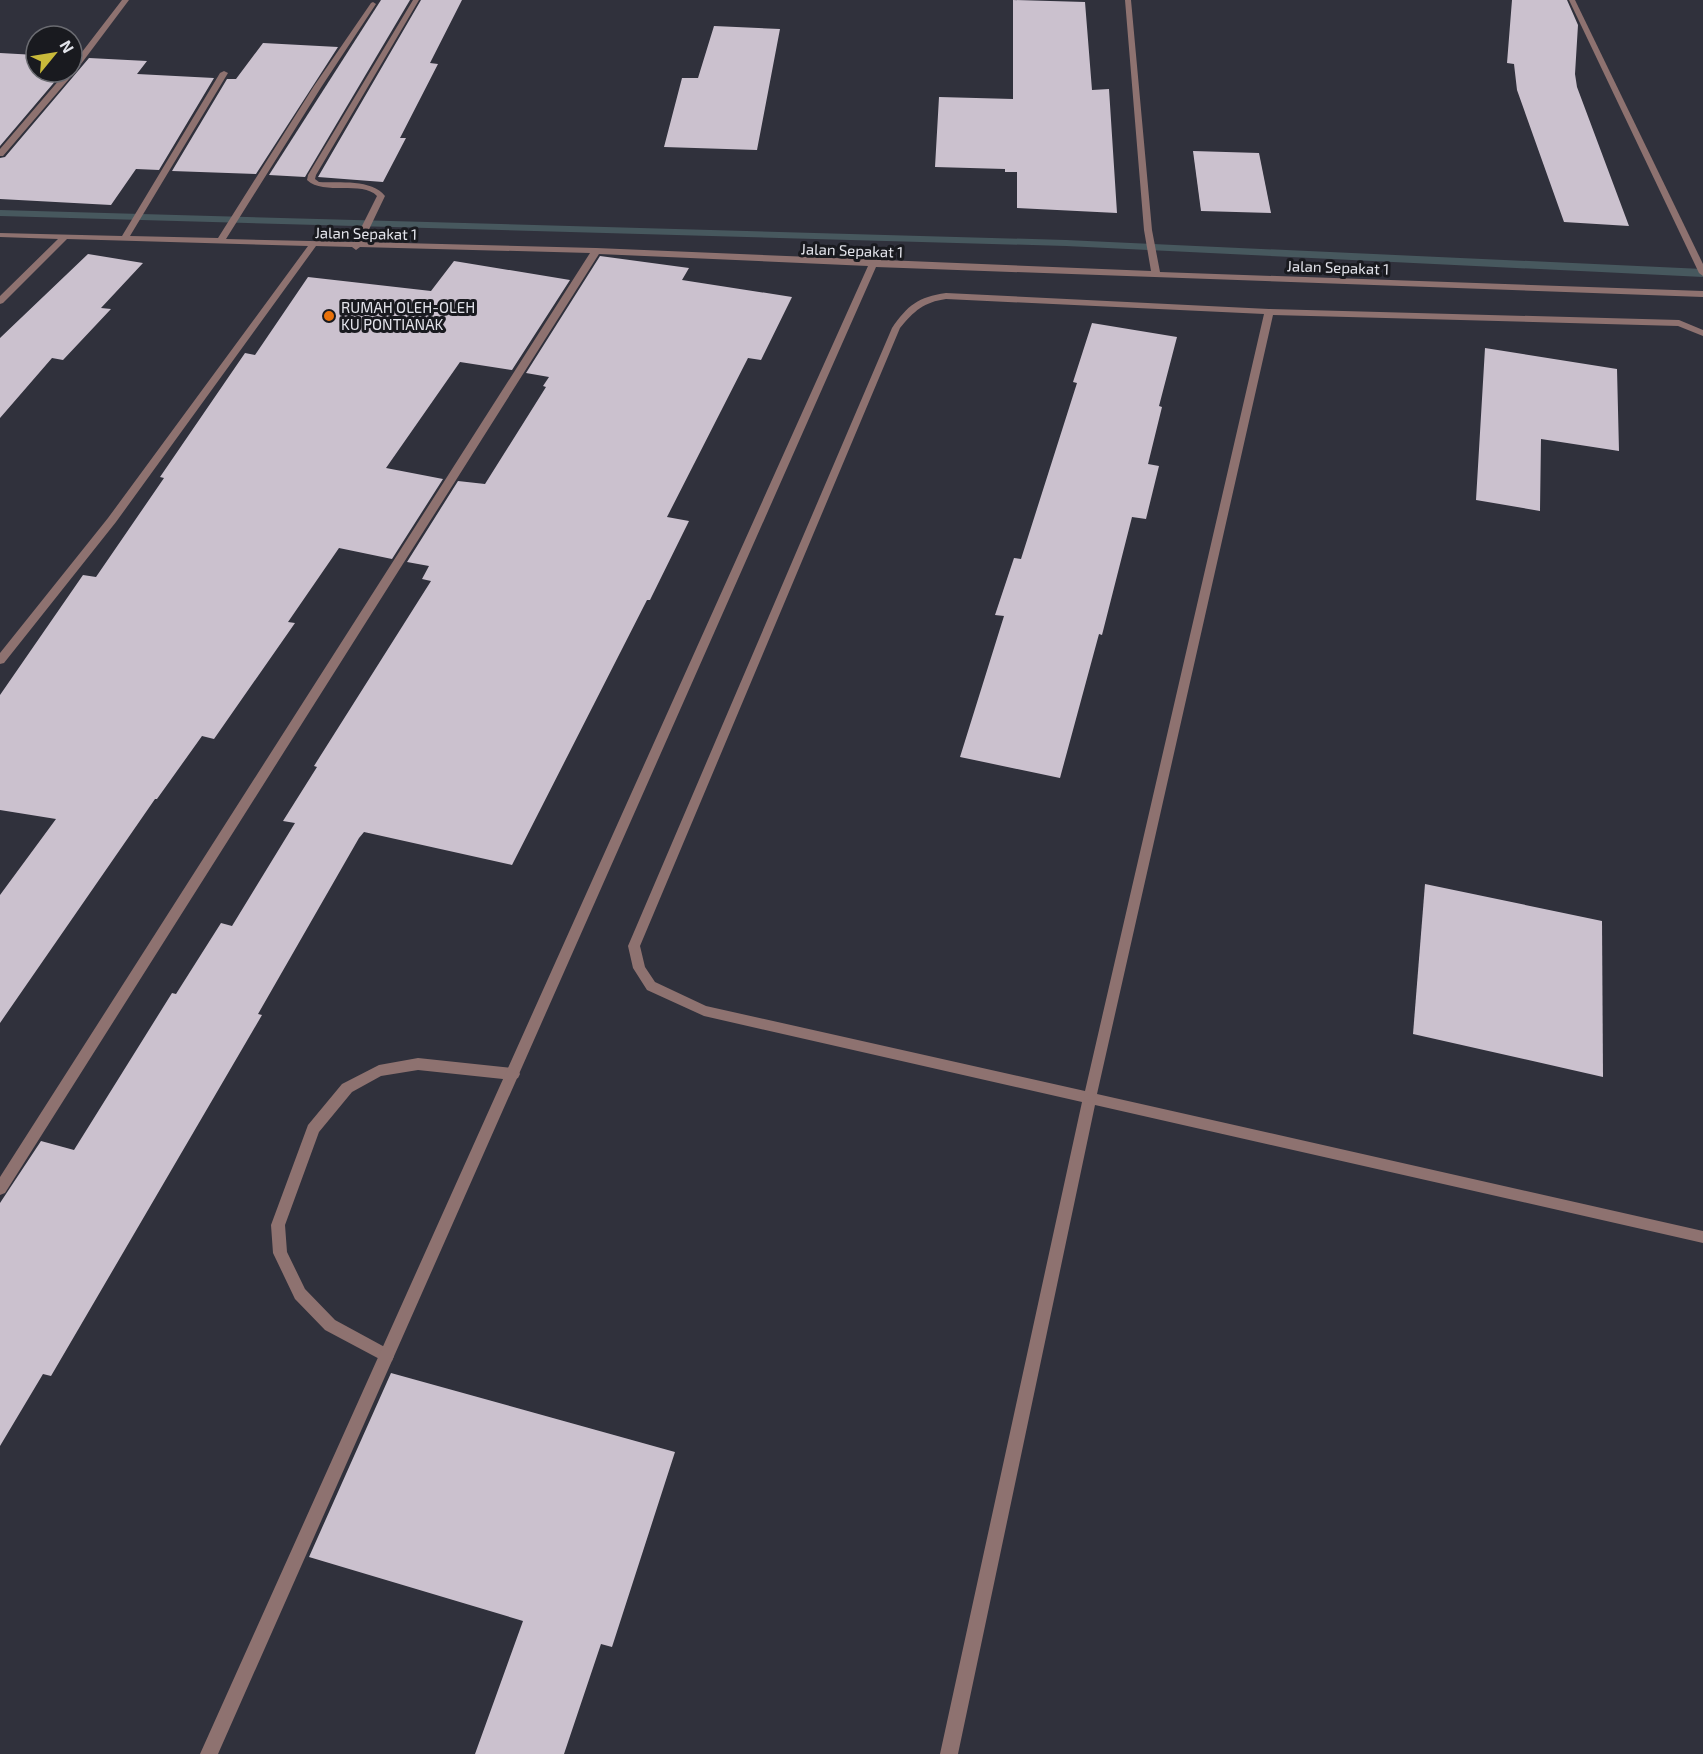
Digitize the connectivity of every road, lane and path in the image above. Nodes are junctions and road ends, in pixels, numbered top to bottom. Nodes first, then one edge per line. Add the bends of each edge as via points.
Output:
1 (126, 0) edge
2 (416, 0) edge
3 (1128, 0) edge
4 (1572, 0) edge
5 (373, 4) dead end
6 (84, 54) edge
7 (224, 73) dead end
8 (60, 84) edge
9 (0, 154) edge
10 (0, 236) edge
11 (65, 237) junction
12 (124, 239) junction
13 (220, 242) junction
14 (313, 245) junction
15 (356, 247) junction
16 (596, 251) junction
17 (873, 264) junction
18 (1703, 273) edge
19 (1156, 274) junction
20 (1703, 294) edge
21 (0, 301) edge
22 (1269, 312) junction
23 (1703, 333) edge
24 (0, 660) edge
25 (513, 1074) junction
26 (1090, 1098) junction
27 (0, 1189) edge
28 (1703, 1237) edge
29 (387, 1356) junction
30 (209, 1754) edge
31 (949, 1754) edge

1 - 6 street
2 - 15 street via 312,175 316,184 369,188 381,196
3 - 19 street via 1148,230
4 - 18 street
5 - 13 street
7 - 12 street
8 - 9 street
10 - 11 street, Jalan Sepakat 1
11 - 12 street, Jalan Sepakat 1
11 - 21 street
12 - 13 street, Jalan Sepakat 1
13 - 14 street, Jalan Sepakat 1
14 - 15 street, Jalan Sepakat 1
14 - 24 street via 112,520
15 - 16 street, Jalan Sepakat 1
16 - 17 street, Jalan Sepakat 1
16 - 27 street
17 - 19 street, Jalan Sepakat 1
17 - 25 street
19 - 20 street, Jalan Sepakat 1
22 - 23 street via 1679,323
22 - 26 street
22 - 26 street via 946,296 914,304 896,328 634,946 639,968 651,986 704,1011
25 - 29 street
25 - 29 street via 418,1064 379,1071 347,1088 313,1129 278,1225 280,1253 300,1294 330,1325
26 - 28 street
26 - 31 street
29 - 30 street

